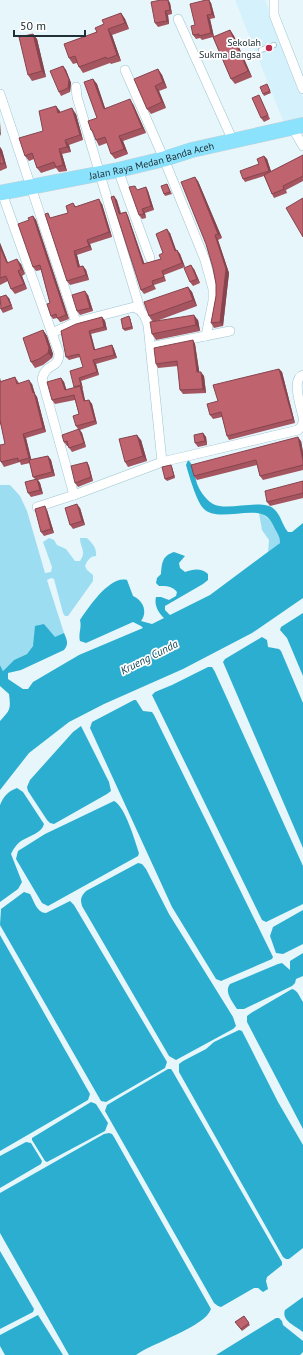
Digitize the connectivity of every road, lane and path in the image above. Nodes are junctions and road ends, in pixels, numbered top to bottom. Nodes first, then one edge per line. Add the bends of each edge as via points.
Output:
1 (274, 0) edge
2 (178, 19) dead end
3 (274, 44) dead end
4 (261, 50) dead end
5 (125, 70) dead end
6 (76, 87) dead end
7 (303, 89) edge
8 (0, 94) edge
9 (298, 126) edge
10 (233, 141) junction
11 (303, 146) edge
12 (164, 159) junction
13 (118, 170) junction
14 (100, 174) junction
15 (32, 187) junction
16 (1, 193) edge
17 (150, 258) dead end
18 (140, 309) junction
19 (76, 322) junction
20 (230, 330) dead end
21 (52, 333) junction
22 (206, 336) junction
23 (150, 347) junction
24 (303, 375) edge
25 (303, 417) edge
26 (303, 422) edge
27 (162, 462) junction
28 (74, 495) junction
29 (37, 507) edge

1 - 7 street via 274,15
2 - 10 street
3 - 4 lane
5 - 12 street
6 - 14 street
8 - 15 street
9 - 10 highway, Jalan Raya Medan Banda Aceh
9 - 11 street
10 - 12 highway, Jalan Raya Medan Banda Aceh
12 - 13 highway, Jalan Raya Medan Banda Aceh
12 - 22 street via 210,275 213,289
13 - 14 highway, Jalan Raya Medan Banda Aceh
13 - 17 street
14 - 15 highway, Jalan Raya Medan Banda Aceh
14 - 18 street
15 - 16 highway, Jalan Raya Medan Banda Aceh
15 - 19 street
16 - 21 street
18 - 19 street via 134,307
18 - 23 street via 148,325
19 - 21 street
20 - 22 street
21 - 28 street via 59,360 48,368 42,379
22 - 23 street
23 - 27 street
24 - 25 street via 297,380 297,387
26 - 27 street via 298,430 286,434
27 - 28 street
28 - 29 street

